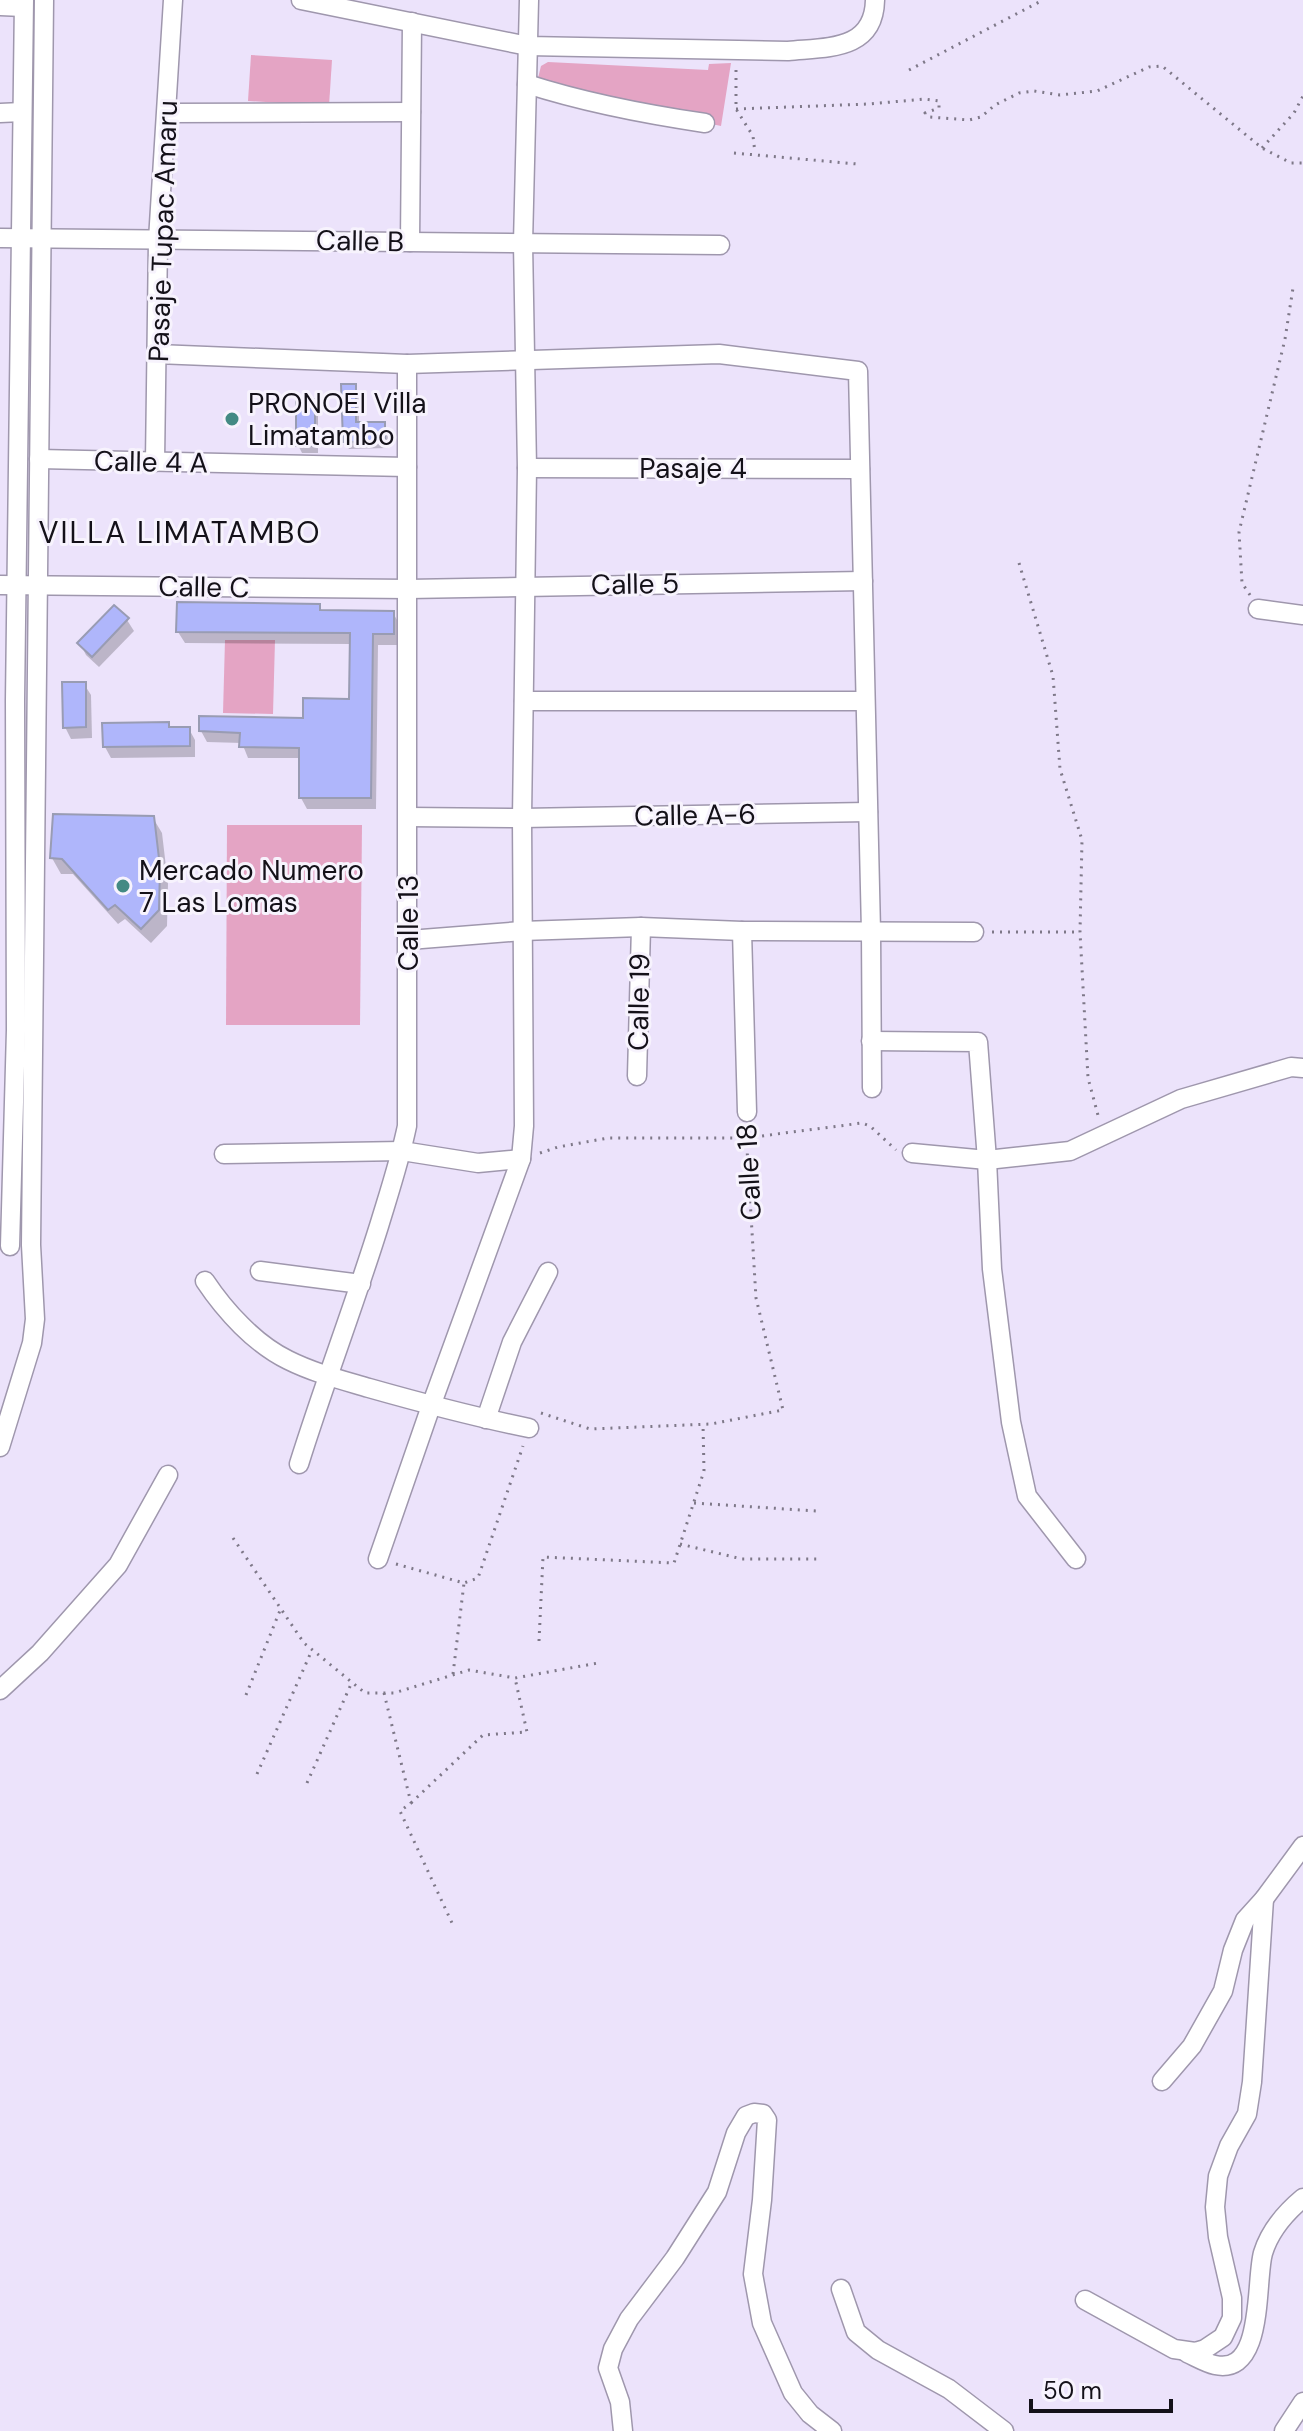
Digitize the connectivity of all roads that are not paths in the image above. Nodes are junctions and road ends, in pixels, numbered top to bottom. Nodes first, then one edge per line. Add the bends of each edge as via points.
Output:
1 (44, 0) edge
2 (173, 0) edge
3 (301, 0) edge
4 (529, 0) edge
5 (875, 0) edge
6 (24, 3) edge
7 (0, 6) edge
8 (412, 22) junction
9 (528, 46) junction
10 (527, 84) junction
11 (22, 112) junction
12 (411, 112) junction
13 (0, 113) edge
14 (167, 113) junction
15 (705, 123) dead end
16 (0, 238) edge
17 (21, 238) junction
18 (40, 238) junction
19 (158, 240) junction
20 (410, 242) junction
21 (523, 243) junction
22 (720, 245) dead end
23 (0, 350) edge
24 (20, 350) junction
25 (157, 354) junction
26 (525, 360) junction
27 (407, 364) junction
28 (39, 459) junction
29 (0, 460) edge
30 (19, 461) junction
31 (155, 462) junction
32 (407, 467) junction
33 (527, 468) junction
34 (860, 469) junction
35 (863, 581) junction
36 (8, 585) edge
37 (38, 585) junction
38 (525, 586) junction
39 (408, 589) junction
40 (1258, 609) road end
41 (1303, 615) edge
42 (8, 700) edge
43 (524, 701) junction
44 (865, 701) junction
45 (7, 801) edge
46 (868, 812) junction
47 (408, 817) junction
48 (522, 818) junction
49 (8, 920) edge
50 (641, 927) junction
51 (522, 931) junction
52 (742, 931) junction
53 (871, 931) junction
54 (974, 932) road end
55 (409, 940) junction
56 (8, 1030) edge
57 (871, 1041) junction
58 (1303, 1068) edge
59 (637, 1076) dead end
60 (872, 1088) dead end
61 (747, 1112) road end
62 (7, 1142) edge
63 (402, 1151) junction
64 (912, 1153) road end
65 (224, 1154) dead end
66 (521, 1159) junction
67 (987, 1160) junction
68 (31, 1245) junction
69 (5, 1246) edge
70 (260, 1271) dead end
71 (548, 1272) dead end
72 (205, 1281) dead end
73 (361, 1284) junction
74 (327, 1375) junction
75 (431, 1406) junction
76 (486, 1419) junction
77 (529, 1428) road end
78 (0, 1447) edge
79 (299, 1464) dead end
80 (168, 1475) dead end
81 (378, 1559) road end
82 (1076, 1559) dead end
83 (0, 1690) edge
84 (1303, 1846) edge
85 (1264, 1899) junction
86 (1162, 2081) dead end
87 (1303, 2198) edge
88 (841, 2289) dead end
89 (1085, 2300) dead end
90 (1184, 2352) junction
91 (1303, 2402) edge
92 (623, 2431) edge
93 (832, 2431) edge
94 (1004, 2431) edge
95 (1284, 2431) edge

1 - 18 street
2 - 14 street, Pasaje Tupac Amaru
3 - 8 street
4 - 9 street
5 - 9 street via 867,32 823,48
6 - 7 street
6 - 11 street
8 - 9 street
8 - 12 street
9 - 10 street
10 - 15 street via 577,100
10 - 21 street
11 - 13 street
11 - 17 street
12 - 14 street
12 - 20 street
14 - 19 street, Pasaje Tupac Amaru
16 - 17 street, Calle B
17 - 18 street, Calle B
17 - 24 street
18 - 19 street, Calle B
18 - 28 street
19 - 20 street, Calle B
19 - 25 street, Pasaje Tupac Amaru
20 - 21 street, Calle B
21 - 22 street, Calle B
21 - 26 street
23 - 24 street
24 - 30 street
25 - 27 street
25 - 31 street, Pasaje Tupac Amaru
26 - 27 street
26 - 33 street
26 - 34 street via 719,354 858,371
27 - 32 street, Calle 13
28 - 31 street, Calle 4 A
28 - 37 street
29 - 30 street
30 - 36 street
31 - 32 street, Calle 4 A
32 - 39 street, Calle 13
33 - 34 street, Pasaje 4
33 - 38 street
34 - 35 street
35 - 38 street, Calle 5
35 - 44 street
36 - 37 street, Calle C
36 - 42 street
37 - 39 street, Calle C
37 - 68 street
38 - 39 street, Calle 5
38 - 43 street
39 - 47 street, Calle 13
40 - 41 street
42 - 45 street
43 - 44 street
43 - 48 street
44 - 46 street
45 - 49 street
46 - 48 street, Calle A-6
46 - 53 street
47 - 48 street, Calle A-6
47 - 55 street, Calle 13
48 - 51 street
49 - 56 street
50 - 51 street
50 - 52 street
50 - 59 street, Calle 19
51 - 55 street
51 - 66 street
52 - 53 street
52 - 61 street, Calle 18
53 - 54 street
53 - 57 street
55 - 63 street, Calle 13 via 407,1126
56 - 62 street
57 - 60 street
57 - 67 street via 978,1042
58 - 67 street via 1181,1099 1070,1151
62 - 69 street
63 - 65 street
63 - 66 street via 478,1163
63 - 73 street, Calle 13
64 - 67 street
66 - 75 street
67 - 82 street via 992,1269 1011,1422 1027,1496
68 - 69 street
68 - 78 street via 32,1343
70 - 73 street
71 - 76 street via 512,1342
72 - 74 street via 262,1343 287,1360
73 - 74 street, Calle 13
74 - 75 street
74 - 79 street, Calle 13
75 - 76 street
75 - 81 street
76 - 77 street
80 - 83 street via 118,1565
84 - 85 street
85 - 86 street via 1245,1920 1223,1991 1192,2046
85 - 90 street via 1247,2114 1223,2161 1215,2207 1232,2318 1215,2344
87 - 90 street via 1279,2221 1267,2243 1248,2350 1217,2366
88 - 94 street via 856,2332 949,2389
89 - 90 street
91 - 95 street
92 - 93 street via 608,2368 613,2349 717,2192 736,2133 754,2113 767,2120 753,2274 762,2323 793,2393

